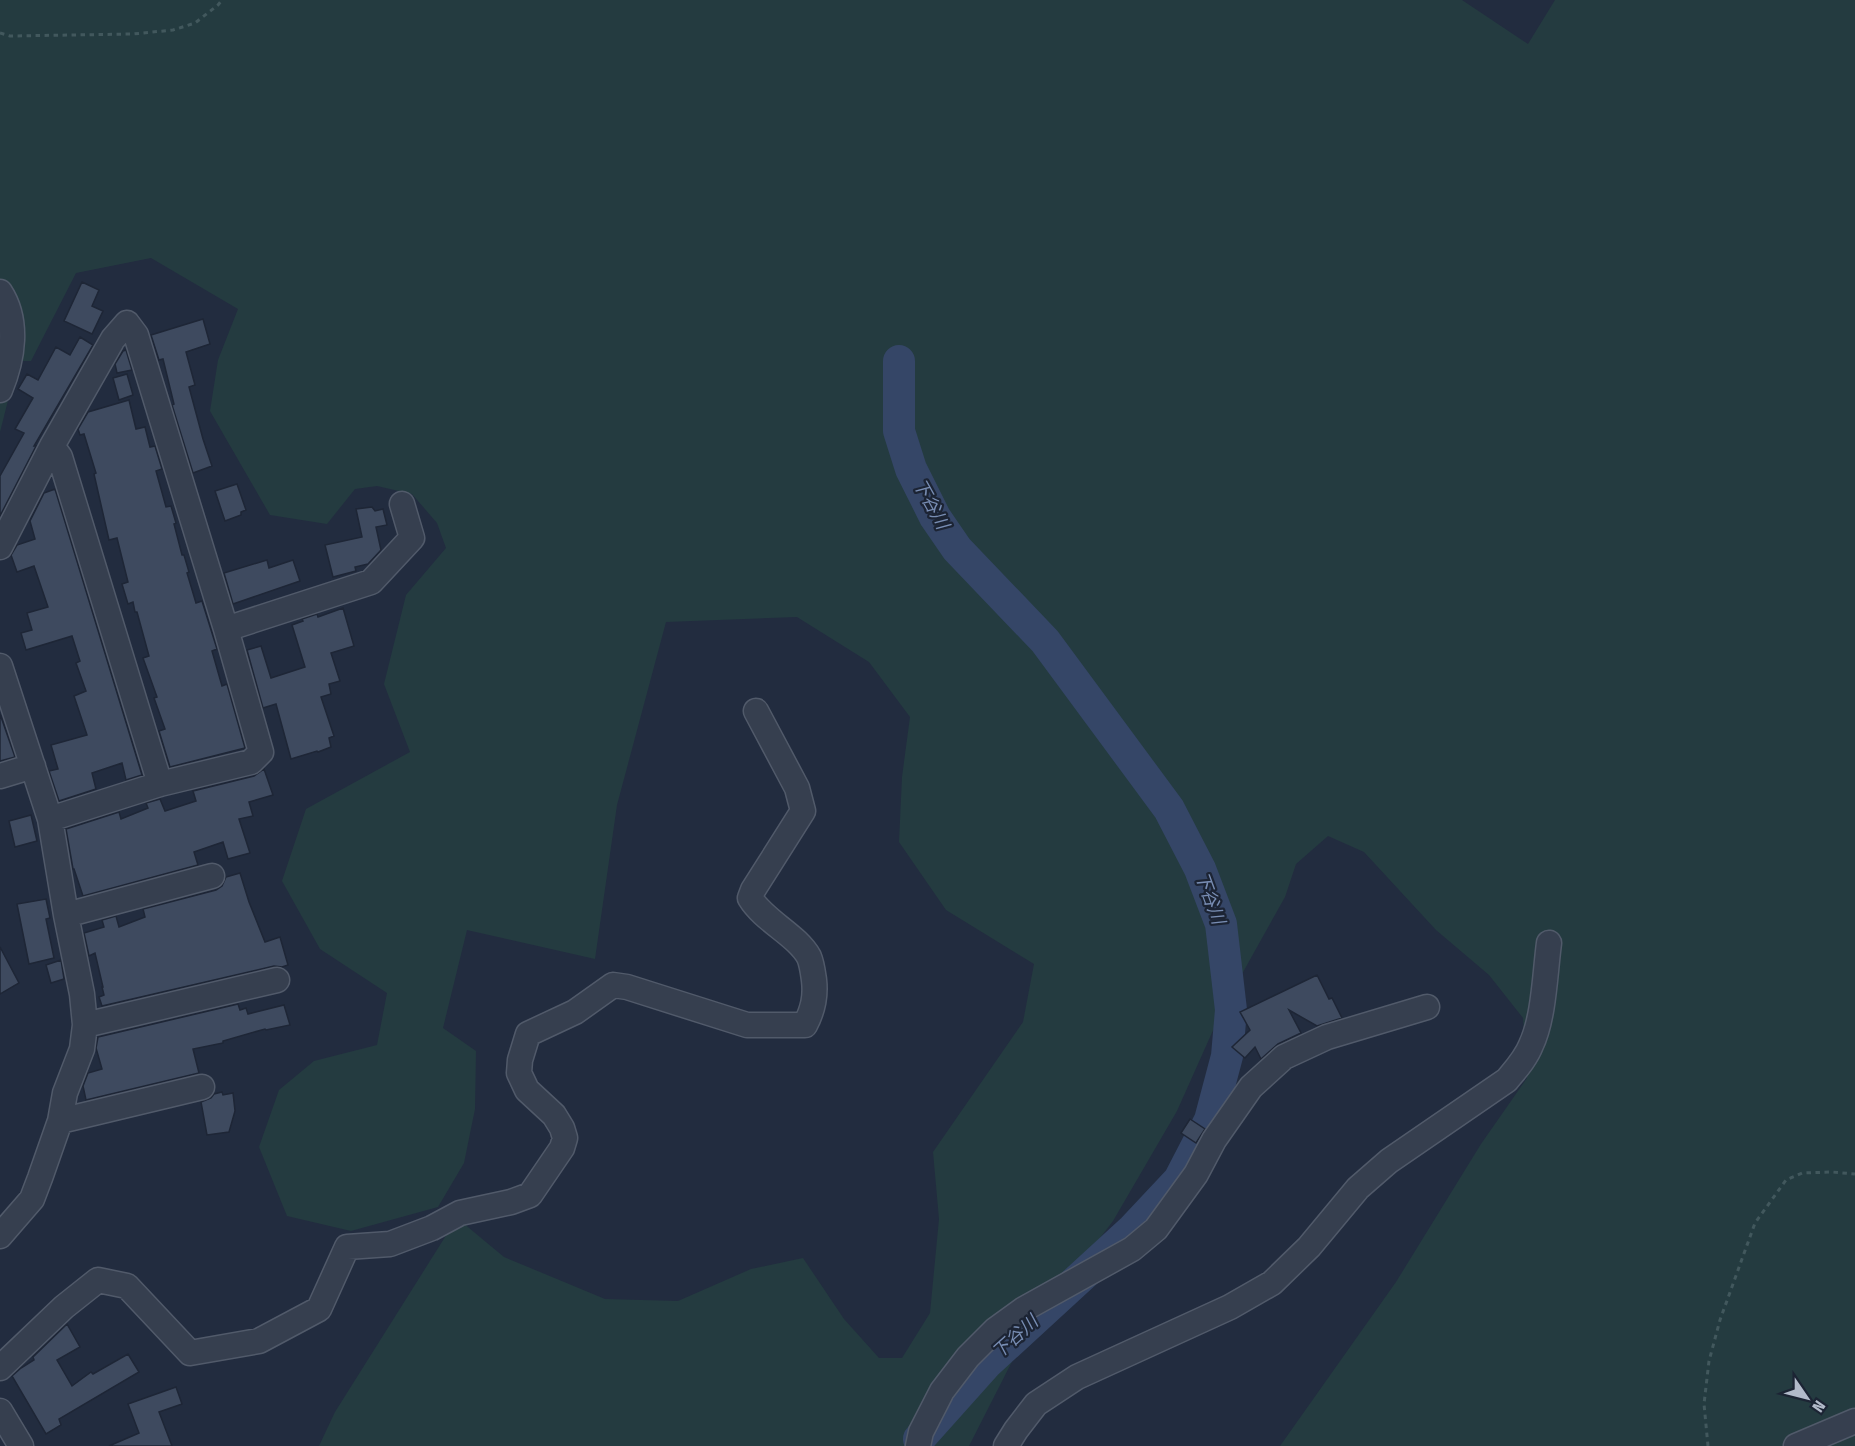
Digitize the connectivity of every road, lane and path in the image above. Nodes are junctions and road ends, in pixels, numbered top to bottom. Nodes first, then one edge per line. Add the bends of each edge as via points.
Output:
1 (222, 0) edge
2 (0, 33) edge
3 (0, 291) edge
4 (0, 390) edge
5 (52, 446) junction
6 (402, 504) dead end
7 (0, 547) edge
8 (226, 629) junction
9 (0, 666) edge
10 (756, 711) dead end
11 (33, 766) junction
12 (0, 776) edge
13 (160, 784) junction
14 (50, 819) junction
15 (212, 876) dead end
16 (66, 915) junction
17 (1549, 943) dead end
18 (277, 980) dead end
19 (1426, 1007) dead end
20 (85, 1025) junction
21 (202, 1086) dead end
22 (60, 1121) junction
23 (1855, 1174) edge
24 (0, 1236) edge
25 (0, 1368) edge
26 (0, 1411) edge
27 (1855, 1421) edge
28 (21, 1446) edge
29 (918, 1446) edge
30 (1006, 1446) edge
31 (1707, 1446) edge
32 (1796, 1446) edge

1 - 2 path via 195,23 172,30 133,34
3 - 4 street via 13,327
5 - 7 street
5 - 8 street via 113,339 127,323 136,335
5 - 13 street via 60,457
6 - 8 street via 412,538 370,582
8 - 13 street via 261,752 251,762
9 - 11 street
10 - 25 street via 797,788 803,812 750,898 808,957 815,993 805,1025 747,1025 613,985 575,1012 528,1034 524,1044 519,1072 527,1090 554,1115 565,1138 530,1195 511,1203 460,1213 390,1244 347,1247 319,1309 259,1341 190,1353 127,1286 98,1280
11 - 12 street
11 - 14 street
13 - 14 street
14 - 16 street
15 - 16 street
16 - 20 street
17 - 30 street via 1539,1021 1532,1044 1507,1080 1389,1161 1358,1188 1309,1247 1272,1283 1230,1307 1077,1377 1036,1404
18 - 20 street
19 - 29 street via 1327,1036 1284,1057 1251,1087 1156,1229 1132,1249 1024,1309 995,1330 942,1391
20 - 22 street via 82,1049 65,1093
21 - 22 street
22 - 24 street via 32,1199
23 - 31 path via 1803,1173 1786,1180 1755,1223 1709,1361 1704,1404
26 - 28 street
27 - 32 street

